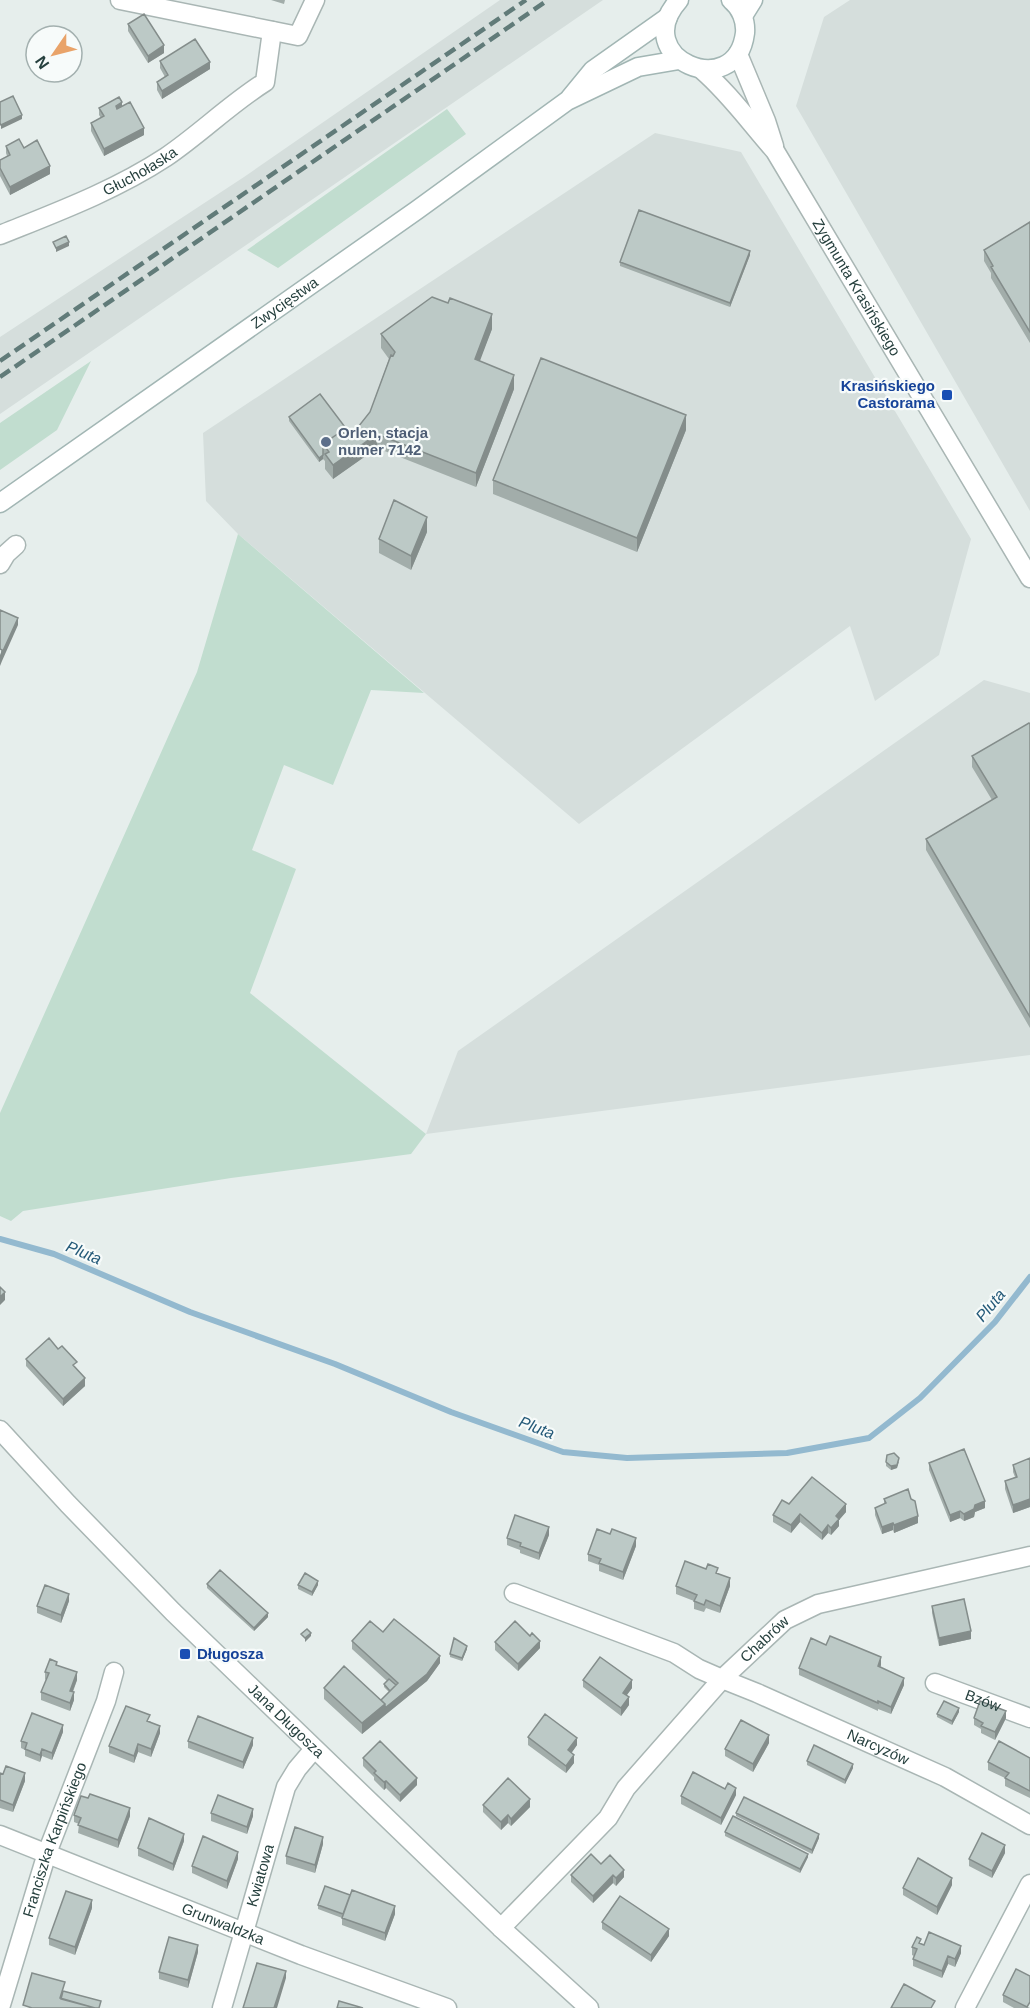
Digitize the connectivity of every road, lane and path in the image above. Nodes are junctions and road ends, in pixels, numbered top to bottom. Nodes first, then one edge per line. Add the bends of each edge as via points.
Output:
1 (120, 0) edge
2 (315, 0) edge
3 (679, 0) edge
4 (731, 0) edge
5 (753, 0) edge
6 (743, 16) junction
7 (668, 18) junction
8 (272, 31) junction
9 (738, 54) junction
10 (679, 60) junction
11 (702, 70) junction
12 (567, 101) junction
13 (775, 151) junction
14 (0, 235) edge
15 (0, 502) edge
16 (16, 545) dead end
17 (0, 564) edge
18 (1030, 578) edge
19 (0, 1430) edge
20 (1030, 1556) edge
21 (514, 1593) dead end
22 (114, 1672) dead end
23 (722, 1679) junction
24 (935, 1683) dead end
25 (1030, 1718) edge
26 (314, 1749) junction
27 (1030, 1826) edge
28 (0, 1835) edge
29 (47, 1853) junction
30 (1030, 1884) edge
31 (501, 1928) junction
32 (244, 1932) junction
33 (414, 2002) edge
34 (0, 2008) edge
35 (222, 2008) edge
36 (447, 2008) edge
37 (590, 2008) edge
38 (965, 2008) edge

1 - 8 street
2 - 8 street via 298,36
3 - 7 street
4 - 6 street
5 - 6 street
6 - 9 street via 744,42
7 - 10 street via 667,40
7 - 12 street, Zwycięstwa via 593,70
8 - 14 street, Głuchołaska via 264,82 168,155 126,182
9 - 11 street via 716,69
9 - 13 street, Zygmunta Krasińskiego
10 - 11 street, Zygmunta Krasińskiego
10 - 12 street, Zwycięstwa via 639,67
11 - 13 street, Zygmunta Krasińskiego via 721,86
12 - 15 street, Zwycięstwa
13 - 18 street, Zygmunta Krasińskiego
16 - 17 street
19 - 26 street, Jana Długosza via 145,1584
20 - 23 street, Chabrów via 818,1604 785,1620
21 - 23 street via 674,1653
22 - 29 street, Franciszka Karpińskiego
23 - 27 street, Narcyzów via 945,1778
23 - 31 street via 626,1788 608,1818
24 - 25 street, Bzów
26 - 31 street, Jana Długosza
26 - 32 street, Kwiatowa via 286,1787
28 - 29 street, Grunwaldzka
29 - 32 street, Grunwaldzka
29 - 34 street, Franciszka Karpińskiego
30 - 38 street
31 - 37 street, Jana Długosza
32 - 33 street, Grunwaldzka
32 - 35 street, Kwiatowa
33 - 36 street, Grunwaldzka

